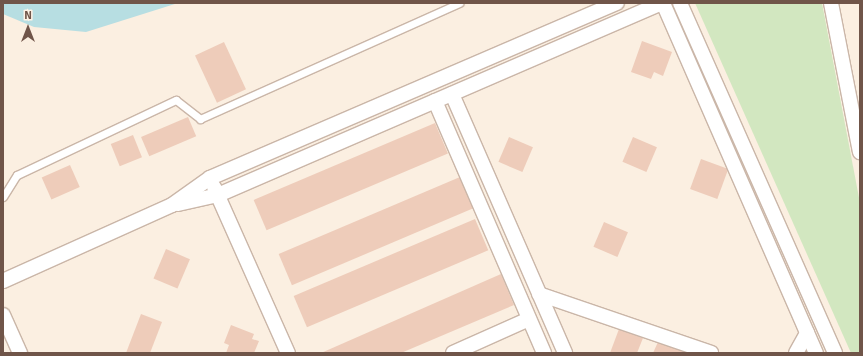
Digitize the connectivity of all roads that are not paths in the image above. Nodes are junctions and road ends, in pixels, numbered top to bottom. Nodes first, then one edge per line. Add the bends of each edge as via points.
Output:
1 (459, 3) edge
2 (616, 3) edge
3 (663, 3) edge
4 (680, 3) edge
5 (831, 3) edge
6 (480, 62) junction
7 (488, 78) junction
8 (452, 94) junction
9 (393, 99) junction
10 (435, 101) junction
11 (401, 116) junction
12 (860, 152) edge
13 (250, 161) junction
14 (210, 178) junction
15 (258, 178) junction
16 (760, 185) junction
17 (745, 191) junction
18 (218, 195) junction
19 (3, 197) edge
20 (172, 205) junction
21 (532, 278) junction
22 (3, 281) edge
23 (515, 285) junction
24 (539, 294) junction
25 (809, 295) junction
26 (793, 302) junction
27 (3, 315) edge
28 (529, 319) junction
29 (807, 333) junction
30 (20, 353) edge
31 (288, 353) edge
32 (453, 353) edge
33 (544, 353) edge
34 (565, 353) edge
35 (711, 353) edge
36 (796, 353) edge
37 (816, 353) edge
38 (835, 353) edge

1 - 19 lane via 200,119 176,100 17,174
2 - 6 street
3 - 7 street
3 - 17 street
4 - 16 street
5 - 12 street
6 - 7 street
6 - 9 street
7 - 8 street
8 - 10 street
8 - 21 street
9 - 11 street
9 - 13 street
10 - 11 street
10 - 23 street
11 - 15 street
13 - 14 street
13 - 15 street
14 - 18 street
14 - 20 street
15 - 18 street
16 - 17 street
16 - 25 street
17 - 26 street
18 - 20 street
18 - 31 street
20 - 22 street
21 - 23 street
21 - 24 street
23 - 28 street
24 - 34 street
24 - 35 street
25 - 26 street
25 - 38 street
26 - 29 street
27 - 30 street
28 - 32 street
28 - 33 street
29 - 36 street
29 - 37 street

